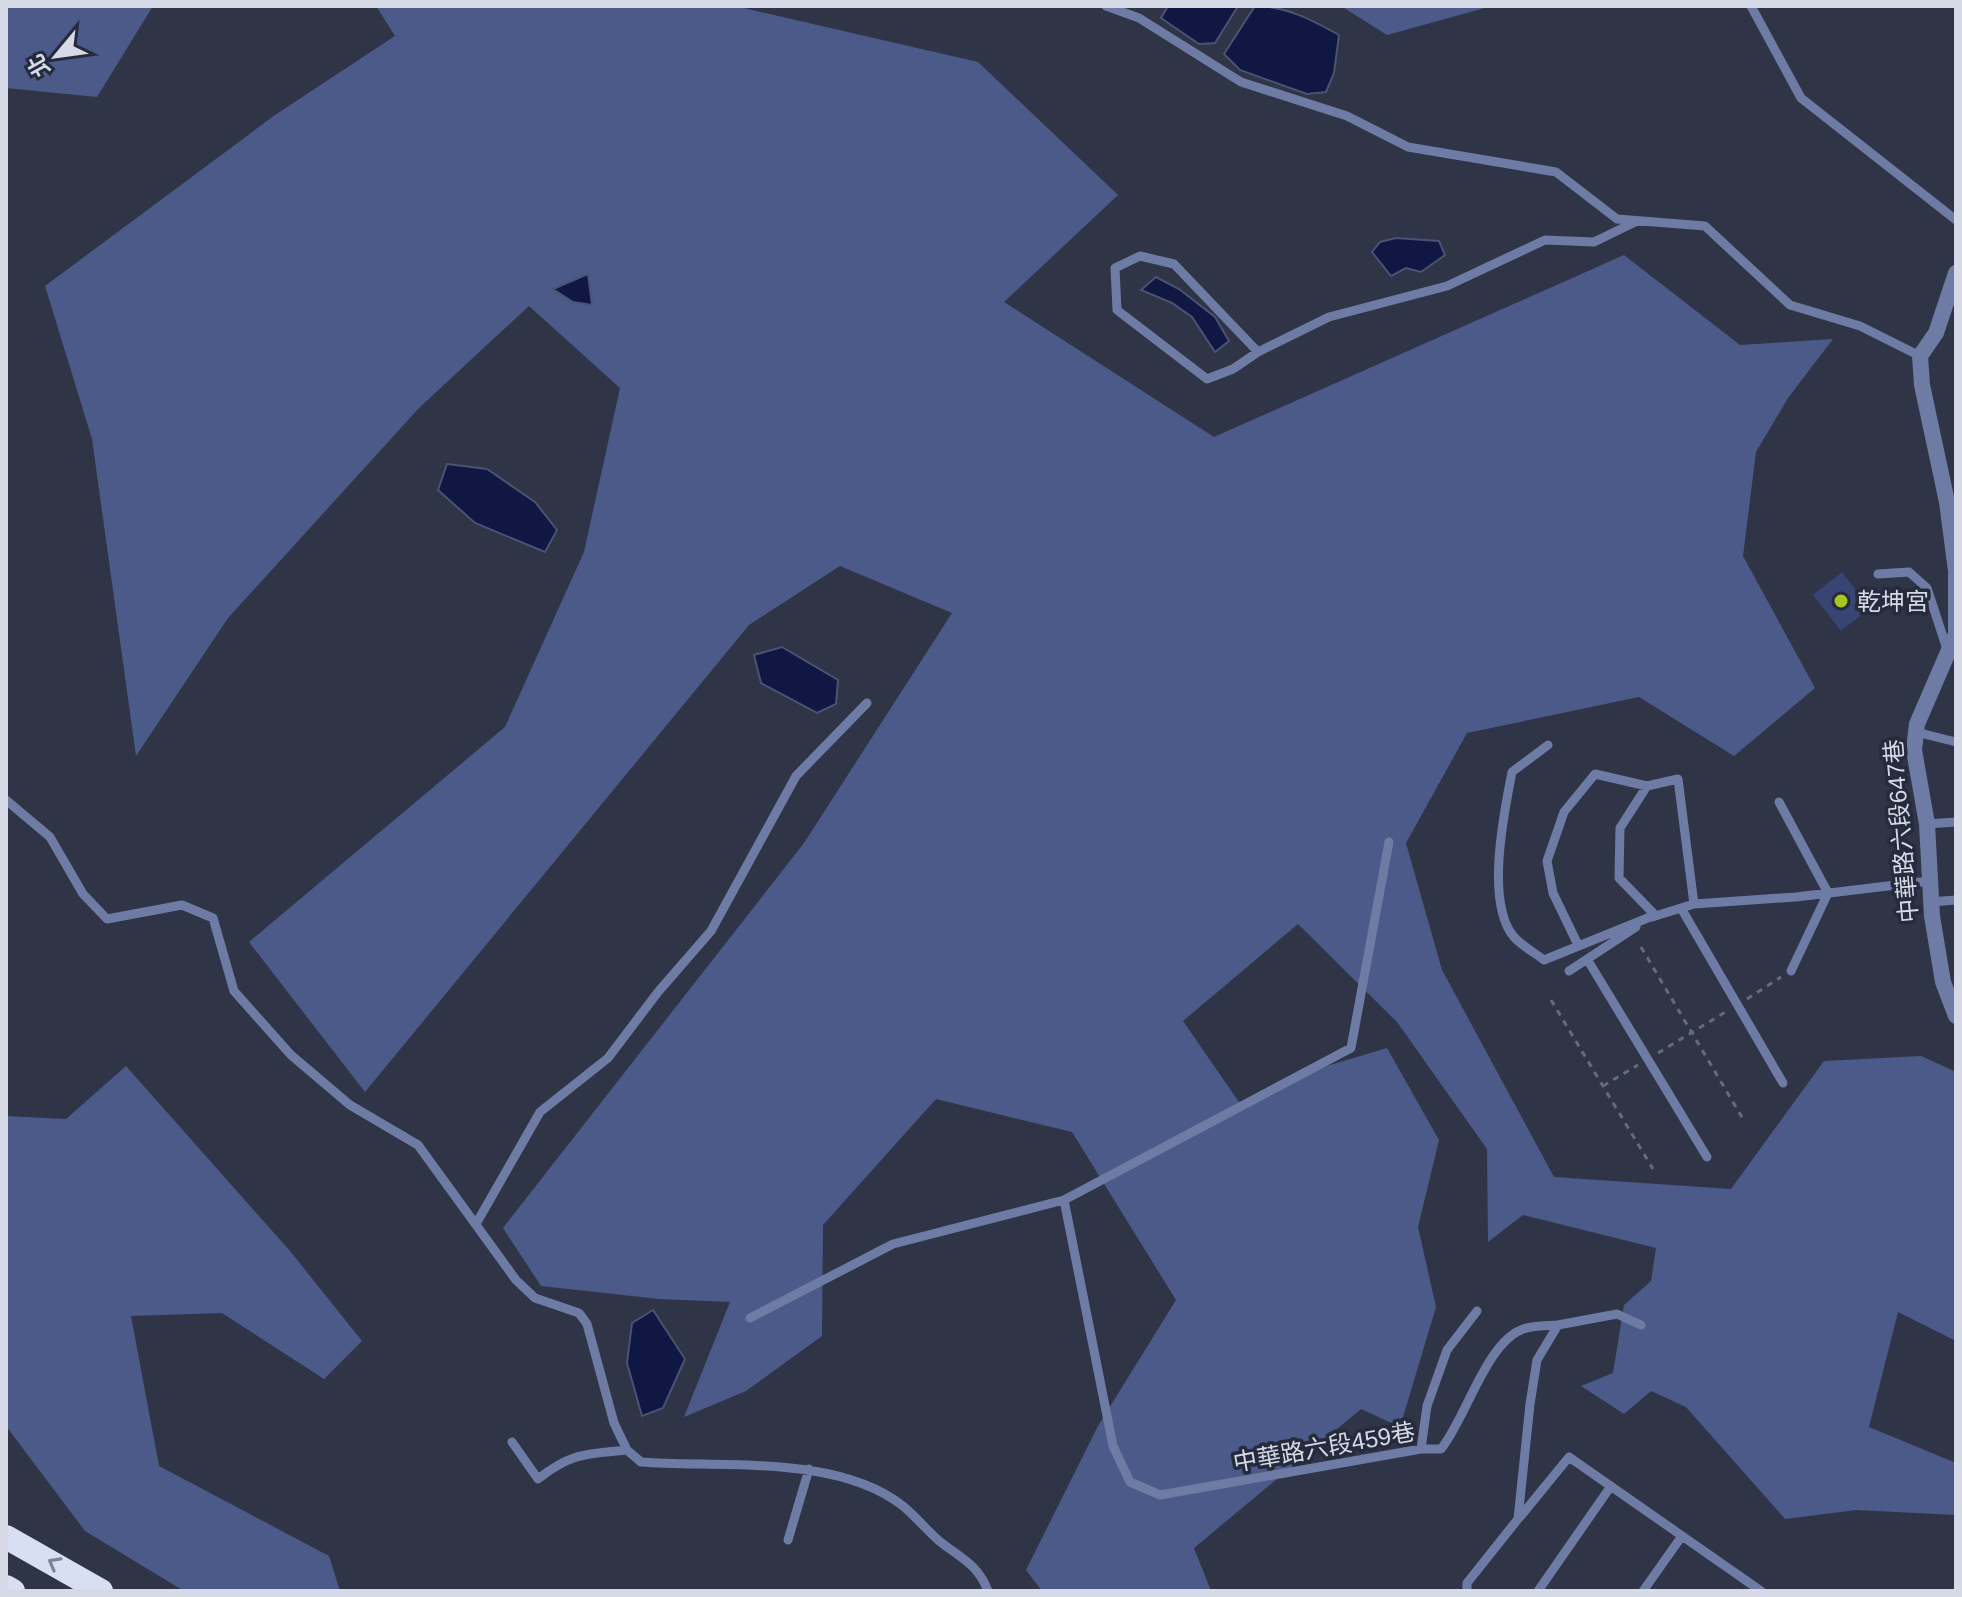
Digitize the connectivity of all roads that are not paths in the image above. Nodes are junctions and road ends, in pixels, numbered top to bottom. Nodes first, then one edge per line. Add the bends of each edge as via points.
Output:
1 (1106, 6) edge
2 (1751, 6) edge
3 (1956, 220) edge
4 (1638, 221) junction
5 (1956, 273) edge
6 (1258, 352) junction
7 (1920, 356) junction
8 (1878, 574) dead end
9 (1952, 652) edge
10 (867, 703) dead end
11 (1916, 732) junction
12 (1956, 742) edge
13 (1548, 745) dead end
14 (1647, 786) junction
15 (6, 800) edge
16 (1779, 802) dead end
17 (1956, 822) edge
18 (1927, 824) junction
19 (1389, 842) dead end
20 (1929, 881) junction
21 (1828, 893) junction
22 (1956, 900) edge
23 (1930, 902) junction
24 (1694, 904) junction
25 (1681, 908) junction
26 (1655, 915) junction
27 (1578, 945) junction
28 (1587, 959) junction
29 (1569, 971) dead end
30 (1791, 971) road end
31 (1956, 1016) edge
32 (1783, 1083) dead end
33 (1707, 1157) dead end
34 (1064, 1200) junction
35 (476, 1224) junction
36 (1477, 1311) dead end
37 (750, 1318) dead end
38 (1558, 1325) junction
39 (1641, 1325) dead end
40 (512, 1442) dead end
41 (1421, 1449) junction
42 (627, 1450) junction
43 (809, 1469) junction
44 (1611, 1486) junction
45 (1518, 1519) junction
46 (1682, 1536) junction
47 (6, 1537) edge
48 (788, 1540) dead end
49 (6, 1587) edge
50 (1754, 1589) edge
51 (13, 1591) edge
52 (101, 1591) edge
53 (988, 1591) edge
54 (1467, 1591) edge
55 (1538, 1591) edge
56 (1643, 1591) edge

1 - 4 lane via 1139,18 1241,82 1347,116 1408,147 1556,172 1617,219
2 - 3 lane via 1801,98
4 - 6 lane via 1594,242 1545,240 1447,286 1329,317
4 - 7 lane via 1705,226 1790,305 1860,326
5 - 7 street via 1936,333
6 - 6 lane via 1174,264 1140,256 1115,268 1117,310 1207,379
7 - 9 street, 中華路六段647巷 via 1956,571
8 - 9 lane via 1909,572 1927,588
9 - 11 street, 中華路六段647巷 via 1928,694
10 - 35 lane via 796,776 711,931 608,1058 540,1112
11 - 12 lane
11 - 18 street, 中華路六段647巷 via 1914,750
13 - 27 lane via 1512,772 1500,834 1499,905 1513,936 1544,960
14 - 24 lane via 1678,779
14 - 26 lane via 1620,828 1619,878
14 - 27 lane via 1595,774 1564,812 1547,861 1553,893
15 - 35 lane via 50,837 83,894 107,919 182,905 213,918 234,991 291,1055 350,1105 418,1145
16 - 21 lane
17 - 18 lane
18 - 20 street, 中華路六段647巷
19 - 34 lane via 1351,1048
20 - 21 lane
20 - 23 street, 中華路六段647巷
21 - 24 lane
21 - 30 lane
22 - 23 lane
23 - 31 street, 中華路六段647巷 via 1943,982
24 - 25 lane
25 - 26 lane
25 - 32 lane
26 - 27 lane
26 - 28 lane
28 - 29 lane
28 - 33 lane
34 - 37 lane via 893,1244
34 - 41 lane, 中華路六段459巷 via 1113,1446 1130,1482 1160,1495
35 - 42 lane via 535,1298 579,1313 587,1324 614,1423
36 - 41 lane via 1447,1350 1427,1406
38 - 39 lane via 1617,1314
38 - 41 lane, 中華路六段459巷 via 1521,1329 1506,1341 1476,1383 1454,1433 1441,1449
38 - 45 lane via 1537,1360
40 - 42 lane via 538,1479 577,1455
42 - 43 lane via 641,1462
43 - 48 lane
43 - 53 lane via 847,1476 901,1504 980,1572
44 - 45 lane via 1569,1457
44 - 46 lane
44 - 55 lane
45 - 54 lane via 1467,1583
46 - 50 lane
46 - 56 lane
52 -> 47 highway
49 - 51 highway

